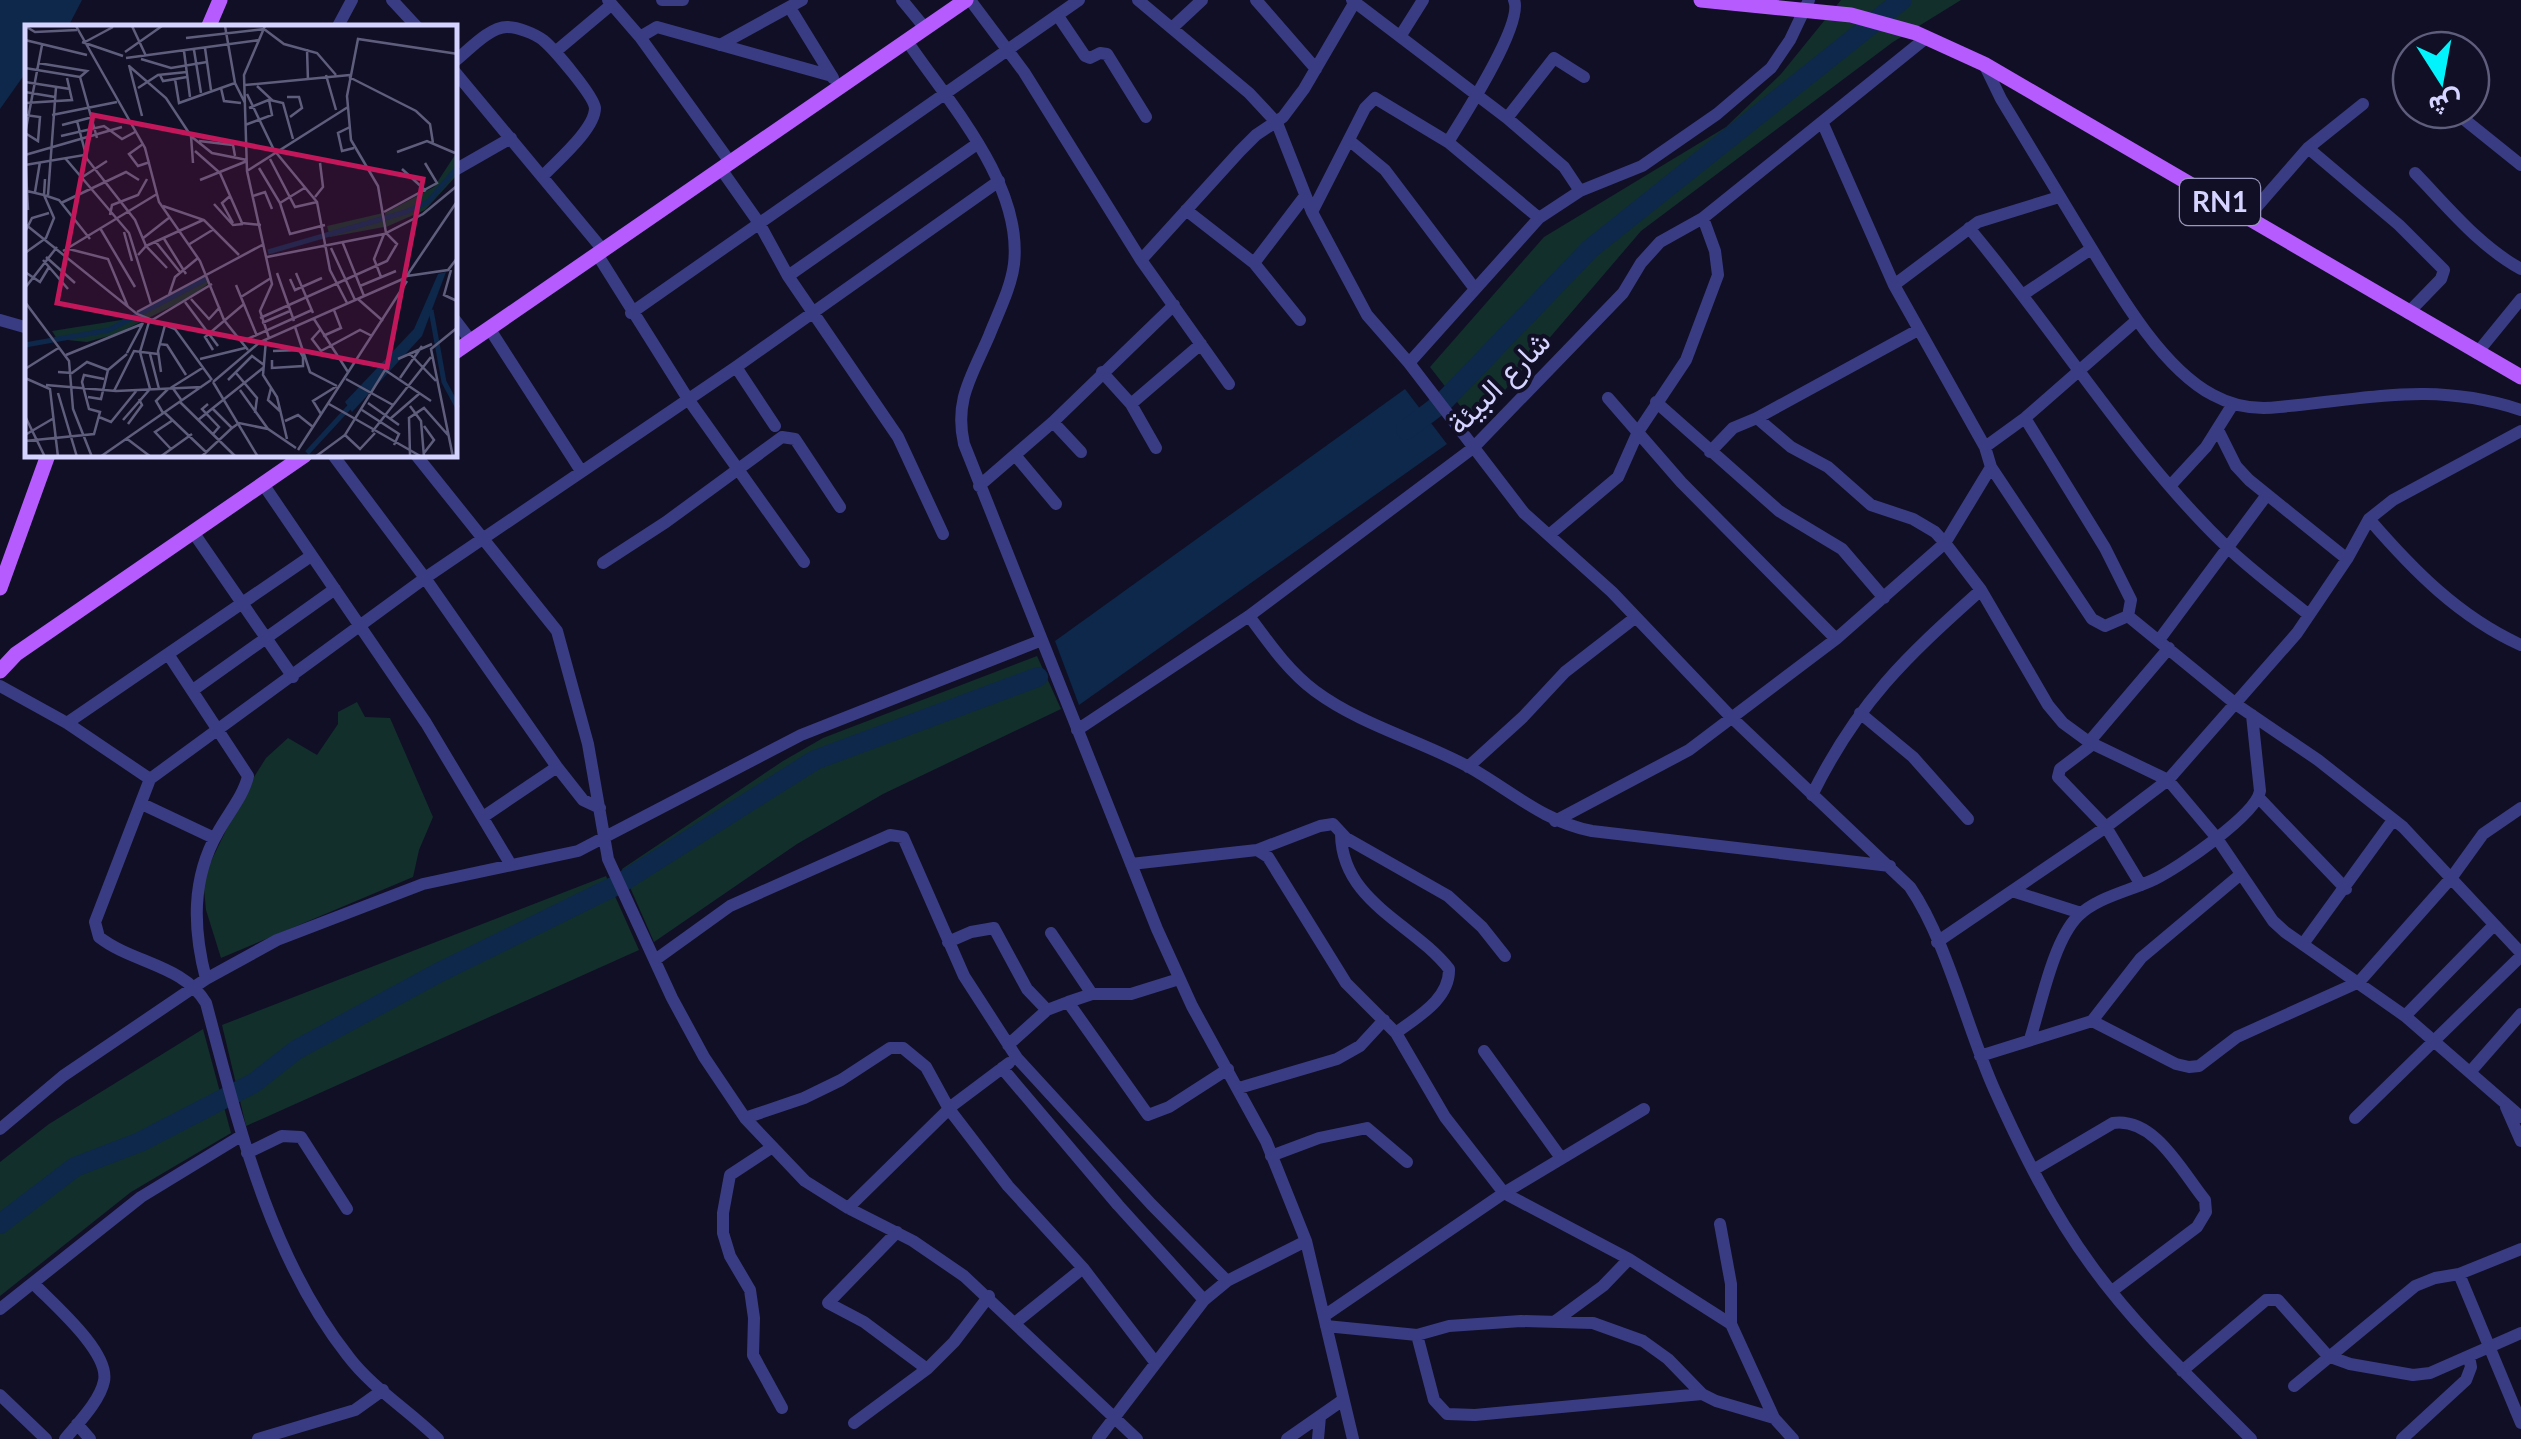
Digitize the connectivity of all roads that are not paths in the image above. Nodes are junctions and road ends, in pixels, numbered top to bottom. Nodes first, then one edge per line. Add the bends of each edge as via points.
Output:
1 (220, 0) edge
2 (352, 0) edge
3 (392, 0) edge
4 (662, 0) edge
5 (683, 0) edge
6 (802, 0) edge
7 (902, 0) edge
8 (968, 0) edge
9 (1079, 0) edge
10 (1138, 0) edge
11 (1202, 0) edge
12 (1256, 0) edge
13 (1423, 0) edge
14 (1514, 0) edge
15 (1701, 0) edge
16 (1354, 1) edge
17 (610, 2) edge
18 (1806, 4) edge
19 (790, 8) junction
20 (1058, 16) junction
21 (209, 25) edge
22 (339, 25) edge
23 (415, 25) edge
24 (925, 28) junction
25 (1172, 28) junction
26 (1401, 35) junction
27 (1921, 36) junction
28 (640, 37) junction
29 (907, 42) junction
30 (720, 45) junction
31 (1008, 51) junction
32 (555, 52) junction
33 (458, 59) edge
34 (1984, 64) junction
35 (1316, 69) junction
36 (458, 76) edge
37 (1584, 77) dead end
38 (835, 82) junction
39 (943, 94) junction
40 (1476, 95) junction
41 (2363, 104) dead end
42 (1146, 117) dead end
43 (1507, 118) junction
44 (1277, 123) junction
45 (1823, 124) junction
46 (2477, 130) edge
47 (511, 138) junction
48 (1350, 141) junction
49 (1448, 142) junction
50 (977, 144) junction
51 (2308, 148) junction
52 (2521, 165) edge
53 (725, 166) junction
54 (458, 168) edge
55 (2415, 173) dead end
56 (543, 176) junction
57 (999, 181) junction
58 (1580, 191) junction
59 (1305, 196) junction
60 (2059, 196) junction
61 (1186, 210) junction
62 (1312, 212) junction
63 (1539, 218) junction
64 (1703, 218) junction
65 (2246, 218) junction
66 (759, 223) junction
67 (1969, 228) junction
68 (2091, 249) junction
69 (600, 252) junction
70 (1141, 260) junction
71 (1254, 263) junction
72 (2521, 269) edge
73 (788, 276) junction
74 (1894, 285) junction
75 (1475, 289) junction
76 (2024, 294) junction
77 (2521, 300) edge
78 (1174, 305) junction
79 (631, 313) junction
80 (814, 313) junction
81 (2408, 313) junction
82 (0, 320) edge
83 (1300, 320) dead end
84 (2137, 320) junction
85 (458, 324) edge
86 (25, 327) edge
87 (489, 328) junction
88 (1918, 330) junction
89 (471, 340) junction
90 (1201, 344) junction
91 (458, 350) edge
92 (2477, 353) junction
93 (1409, 363) junction
94 (736, 367) junction
95 (2080, 368) junction
96 (1102, 372) junction
97 (2521, 377) edge
98 (1229, 384) dead end
99 (1608, 398) dead end
100 (688, 399) junction
101 (1656, 402) junction
102 (1131, 404) junction
103 (2233, 404) junction
104 (2521, 410) edge
105 (1756, 418) junction
106 (2025, 418) junction
107 (1052, 422) junction
108 (774, 426) dead end
109 (2218, 430) junction
110 (1638, 432) junction
111 (2521, 432) edge
112 (1986, 447) junction
113 (1156, 448) dead end
114 (1473, 448) junction
115 (1082, 452) dead end
116 (1710, 452) junction
117 (1015, 455) junction
118 (47, 458) edge
119 (300, 458) edge
120 (335, 458) edge
121 (419, 458) edge
122 (1990, 466) junction
123 (736, 468) junction
124 (581, 471) junction
125 (263, 484) junction
126 (979, 486) junction
127 (2170, 486) junction
128 (2266, 496) junction
129 (1056, 504) dead end
130 (840, 507) dead end
131 (2368, 518) junction
132 (193, 532) junction
133 (943, 534) dead end
134 (1548, 535) junction
135 (484, 536) junction
136 (1945, 542) junction
137 (7, 547) edge
138 (2227, 547) junction
139 (311, 556) junction
140 (2346, 559) junction
141 (804, 562) dead end
142 (603, 563) dead end
143 (425, 578) junction
144 (0, 588) edge
145 (334, 589) junction
146 (1981, 590) junction
147 (1884, 598) junction
148 (242, 603) junction
149 (2309, 615) junction
150 (1249, 616) junction
151 (2128, 616) junction
152 (1636, 617) junction
153 (360, 626) junction
154 (267, 638) junction
155 (1836, 638) junction
156 (1042, 640) junction
157 (2164, 644) junction
158 (2521, 646) edge
159 (16, 654) junction
160 (168, 654) junction
161 (0, 661) edge
162 (0, 671) edge
163 (293, 676) junction
164 (0, 686) edge
165 (193, 690) junction
166 (2237, 705) junction
167 (1860, 713) junction
168 (2252, 715) junction
169 (1730, 716) junction
170 (66, 722) junction
171 (218, 729) junction
172 (1077, 730) junction
173 (2091, 743) junction
174 (557, 767) junction
175 (1468, 767) junction
176 (150, 779) junction
177 (2168, 780) junction
178 (1812, 796) junction
179 (2259, 798) junction
180 (142, 804) junction
181 (600, 808) junction
182 (2521, 808) edge
183 (484, 817) junction
184 (1968, 818) dead end
185 (2393, 820) junction
186 (1555, 821) junction
187 (2106, 828) junction
188 (1340, 834) junction
189 (604, 837) junction
190 (2216, 837) junction
191 (214, 838) junction
192 (1256, 850) junction
193 (1131, 864) junction
194 (510, 865) junction
195 (1890, 866) junction
196 (2241, 874) junction
197 (2452, 877) junction
198 (2141, 885) junction
199 (2346, 889) junction
200 (2012, 891) junction
201 (2081, 913) junction
202 (2494, 925) junction
203 (1051, 933) dead end
204 (948, 942) junction
205 (1937, 942) junction
206 (2303, 944) junction
207 (2521, 954) edge
208 (1505, 956) dead end
209 (655, 960) junction
210 (1179, 979) junction
211 (2359, 982) junction
212 (201, 983) junction
213 (1092, 994) junction
214 (1068, 1002) junction
215 (1046, 1010) junction
216 (2521, 1014) edge
217 (2405, 1016) junction
218 (1384, 1020) junction
219 (2092, 1021) junction
220 (1396, 1032) junction
221 (2030, 1039) junction
222 (2435, 1041) junction
223 (1008, 1045) junction
224 (1484, 1051) dead end
225 (1980, 1056) junction
226 (1017, 1058) junction
227 (1002, 1068) junction
228 (1228, 1068) junction
229 (2471, 1071) junction
230 (1239, 1088) junction
231 (2502, 1099) junction
232 (950, 1109) junction
233 (1644, 1109) dead end
234 (2521, 1117) edge
235 (746, 1118) junction
236 (2354, 1118) dead end
237 (0, 1128) edge
238 (241, 1136) junction
239 (2521, 1141) edge
240 (771, 1148) junction
241 (248, 1152) junction
242 (1271, 1156) junction
243 (1561, 1158) junction
244 (1407, 1162) dead end
245 (2033, 1170) junction
246 (1504, 1192) junction
247 (848, 1208) junction
248 (347, 1209) dead end
249 (1720, 1224) dead end
250 (897, 1232) junction
251 (1306, 1241) junction
252 (2521, 1249) edge
253 (1630, 1259) junction
254 (1083, 1268) junction
255 (2459, 1274) junction
256 (33, 1282) junction
257 (1227, 1282) junction
258 (2112, 1291) junction
259 (988, 1296) junction
260 (1204, 1300) junction
261 (0, 1310) edge
262 (1325, 1321) junction
263 (1016, 1322) junction
264 (1554, 1322) junction
265 (1732, 1324) junction
266 (2521, 1333) edge
267 (1416, 1335) junction
268 (2490, 1347) junction
269 (2328, 1356) junction
270 (2468, 1356) junction
271 (1155, 1362) junction
272 (927, 1369) junction
273 (2182, 1371) junction
274 (2294, 1386) dead end
275 (384, 1390) junction
276 (1702, 1394) junction
277 (0, 1395) edge
278 (1342, 1400) junction
279 (782, 1408) dead end
280 (1320, 1416) junction
281 (1112, 1417) junction
282 (1774, 1418) junction
283 (854, 1423) dead end
284 (2521, 1423) edge
285 (77, 1424) junction
286 (46, 1439) edge
287 (65, 1439) edge
288 (90, 1439) edge
289 (258, 1439) edge
290 (438, 1439) edge
291 (1098, 1439) edge
292 (1137, 1439) edge
293 (1286, 1439) edge
294 (1318, 1439) edge
295 (1352, 1439) edge
296 (1793, 1439) edge
297 (2251, 1439) edge
298 (2402, 1439) edge

1 - 21 main road
2 - 22 street
3 - 23 street
4 - 5 street
6 - 19 street
7 - 24 street
8 - 24 main road
8 - 31 street
9 - 20 street
10 - 25 street
11 - 25 street
12 - 35 street
13 - 26 street
14 - 40 street via 1516,16
15 - 18 main road, RN1
16 - 26 street
16 - 35 street
17 - 28 street
17 - 32 street
18 - 27 main road, RN1
18 - 58 street via 1771,68 1718,114 1642,166
19 - 30 street
19 - 38 street
20 - 31 street
20 - 42 street via 1085,56 1107,54
24 - 29 main road
25 - 44 street
26 - 40 street
27 - 34 main road, RN1
27 - 45 street, شارع البيئة
28 - 30 street via 657,27
28 - 53 street
29 - 38 main road
29 - 39 street
30 - 38 street
31 - 39 street
31 - 70 street
32 - 33 street via 536,36 505,27
32 - 56 street via 595,109 586,130
34 - 60 street
34 - 65 main road, RN1
35 - 44 street
36 - 47 street
37 - 43 street via 1554,58
38 - 53 main road
39 - 50 street
39 - 66 street
40 - 43 street
40 - 49 street
41 - 51 street
43 - 58 street via 1564,167
44 - 59 street
44 - 61 street via 1256,135
45 - 64 street, شارع البيئة
45 - 74 street
46 - 52 street
47 - 54 street
47 - 56 street
48 - 49 street via 1375,98
48 - 62 street
48 - 75 street via 1385,170
49 - 63 street
50 - 57 street
50 - 73 street
51 - 65 street
51 - 81 street via 2444,270
53 - 66 street
53 - 69 main road
55 - 72 street via 2495,253
56 - 69 street
57 - 80 street
57 - 126 street via 1012,228 1013,266 959,410
58 - 63 street
59 - 62 street
59 - 71 street
60 - 67 street
60 - 68 street
61 - 70 street
61 - 71 street
62 - 93 street via 1367,315
63 - 75 street
64 - 101 street via 1718,275 1686,360
64 - 114 street, شارع البيئة via 1649,252 1624,293
65 - 81 main road, RN1
66 - 73 street
66 - 79 street
67 - 74 street
67 - 76 street
68 - 76 street
68 - 84 street
69 - 79 street
69 - 87 main road
70 - 78 street
71 - 83 street
73 - 80 street
74 - 88 street
75 - 93 street
76 - 95 street
77 - 92 street
78 - 90 street
78 - 96 street
79 - 100 street
80 - 94 street
80 - 133 street via 898,437
81 - 92 main road, RN1
82 - 86 street
84 - 95 street
84 - 103 street via 2189,377
85 - 89 street
87 - 89 main road
87 - 124 street
88 - 105 street
88 - 112 street
89 - 91 main road
90 - 98 street
90 - 102 street
92 - 97 main road, RN1
93 - 114 street
94 - 100 street
94 - 108 street
95 - 106 street
95 - 127 street
96 - 102 street
96 - 107 street
99 - 110 street
100 - 123 street
100 - 124 street
101 - 110 street
101 - 116 street
102 - 113 street
103 - 104 street via 2276,408 2450,392
103 - 109 street
105 - 116 street via 1734,428
105 - 136 street via 1872,505 1912,518
106 - 112 street
106 - 151 street via 2105,548 2131,600
107 - 115 street
107 - 117 street
109 - 127 street
109 - 128 street via 2236,466
110 - 134 street via 1618,477
110 - 155 street
111 - 131 street
112 - 122 street
114 - 134 street
114 - 150 street, شارع البيئة
116 - 147 street via 1779,512 1842,550
117 - 126 street
117 - 129 street
118 - 137 main road
119 - 125 main road
120 - 143 street
121 - 135 street
122 - 136 street
122 - 151 street via 2092,619 2105,626
123 - 130 street via 776,439 791,437
123 - 141 street
123 - 142 street
124 - 135 street
125 - 132 main road
125 - 139 street
126 - 156 street
127 - 138 street
128 - 138 street
128 - 140 street
131 - 140 street
131 - 158 street via 2456,606
132 - 148 street
132 - 159 main road
134 - 152 street
135 - 143 street
135 - 181 street via 557,631
136 - 146 street
136 - 147 street
137 - 144 main road
138 - 149 street
138 - 157 street
139 - 145 street
139 - 148 street
140 - 149 street
143 - 153 street
143 - 174 street
145 - 153 street
145 - 154 street
146 - 167 street
146 - 173 street via 2048,705
147 - 155 street
148 - 154 street
148 - 160 street
149 - 166 street
150 - 172 street, شارع البيئة
150 - 175 street via 1314,690
151 - 157 street
152 - 169 street
152 - 175 street via 1565,672
153 - 163 street
153 - 183 street
154 - 163 street
154 - 165 street
155 - 169 street
156 - 172 street
156 - 189 street via 801,735
157 - 166 street
157 - 173 street
159 - 161 main road
159 - 162 main road
160 - 165 street
160 - 170 street
163 - 171 street
164 - 170 street
165 - 171 street
166 - 168 street
166 - 177 street
167 - 178 street
167 - 184 street via 1913,757
168 - 179 street
168 - 185 street
169 - 178 street
169 - 186 street via 1655,770
170 - 176 street
171 - 176 street
171 - 191 street via 248,778
172 - 193 street
173 - 177 street
173 - 187 street via 2058,774
174 - 181 street via 584,800
174 - 183 street
175 - 186 street
176 - 180 street
177 - 187 street
177 - 190 street
178 - 195 street
179 - 190 street
179 - 199 street
180 - 191 street
180 - 212 street via 96,929 117,950
181 - 189 street
182 - 197 street via 2483,834
183 - 194 street
185 - 197 street
185 - 199 street
186 - 195 street
187 - 198 street
187 - 200 street
188 - 192 street via 1328,824
188 - 208 street via 1448,896
188 - 220 street via 1348,870 1368,896 1449,969 1432,1006
189 - 194 street via 578,851
189 - 209 street via 608,860
190 - 196 street
190 - 198 street
191 - 212 street via 199,875
192 - 193 street
192 - 218 street via 1277,867 1346,983
193 - 210 street
194 - 212 street via 388,895 277,940
195 - 205 street via 1920,902
196 - 206 street via 2273,921
196 - 219 street via 2140,958
197 - 202 street
197 - 211 street
198 - 201 street
199 - 206 street
200 - 201 street
200 - 205 street
201 - 221 street via 2066,934
202 - 207 street
202 - 217 street
203 - 213 street
204 - 209 street via 897,834 730,906
204 - 215 street via 994,928
204 - 223 street
205 - 225 street
206 - 211 street
207 - 222 street
209 - 235 street via 704,1057
210 - 213 street via 1131,994
210 - 228 street
211 - 217 street
211 - 219 street via 2237,1037 2189,1068
212 - 237 street via 62,1076
212 - 238 street
213 - 214 street
214 - 215 street
214 - 228 street via 1148,1115
215 - 223 street
216 - 229 street
217 - 222 street
218 - 220 street
218 - 230 street via 1337,1060
219 - 221 street
220 - 246 street via 1444,1117
221 - 225 street
222 - 229 street
222 - 236 street
223 - 226 street
224 - 243 street
225 - 245 street
226 - 227 street
226 - 257 street
227 - 232 street
227 - 260 street
228 - 230 street
229 - 231 street
230 - 242 street
231 - 234 street
231 - 239 street
232 - 235 street via 926,1067 894,1047 841,1080
232 - 247 street
232 - 254 street
233 - 243 street
235 - 240 street
238 - 241 street
238 - 256 street via 141,1197
240 - 247 street via 805,1181
240 - 279 street via 730,1175 722,1213 730,1256 750,1290 753,1355
241 - 248 street via 282,1136 300,1137
241 - 275 street via 292,1263 324,1320 346,1354
242 - 244 street via 1367,1128
242 - 251 street
243 - 246 street
245 - 258 street via 2074,1242
245 - 258 street via 2122,1122 2152,1134 2204,1200 2197,1227
246 - 253 street
246 - 262 street
247 - 250 street
249 - 265 street
250 - 259 street
250 - 272 street via 828,1303
251 - 257 street
251 - 262 street
252 - 255 street
253 - 264 street
253 - 265 street
254 - 263 street
254 - 271 street
255 - 268 street
255 - 269 street via 2415,1286
256 - 261 street
256 - 285 street via 103,1364 103,1386
257 - 260 street
258 - 273 street
259 - 263 street
259 - 272 street
260 - 271 street
262 - 267 street
262 - 278 street
263 - 281 street
264 - 267 street via 1449,1326
264 - 276 street via 1593,1323 1643,1341
265 - 282 street
266 - 268 street
267 - 276 street via 1434,1400 1447,1414
268 - 270 street
268 - 284 street
269 - 270 street via 2413,1375
269 - 273 street via 2272,1299
269 - 274 street
270 - 298 street via 2466,1380
271 - 281 street
272 - 283 street
273 - 297 street
275 - 289 street via 355,1410
275 - 290 street
276 - 282 street
277 - 286 street
278 - 280 street
278 - 295 street
280 - 293 street
280 - 294 street
281 - 291 street
281 - 292 street
282 - 296 street
285 - 287 street
285 - 288 street

